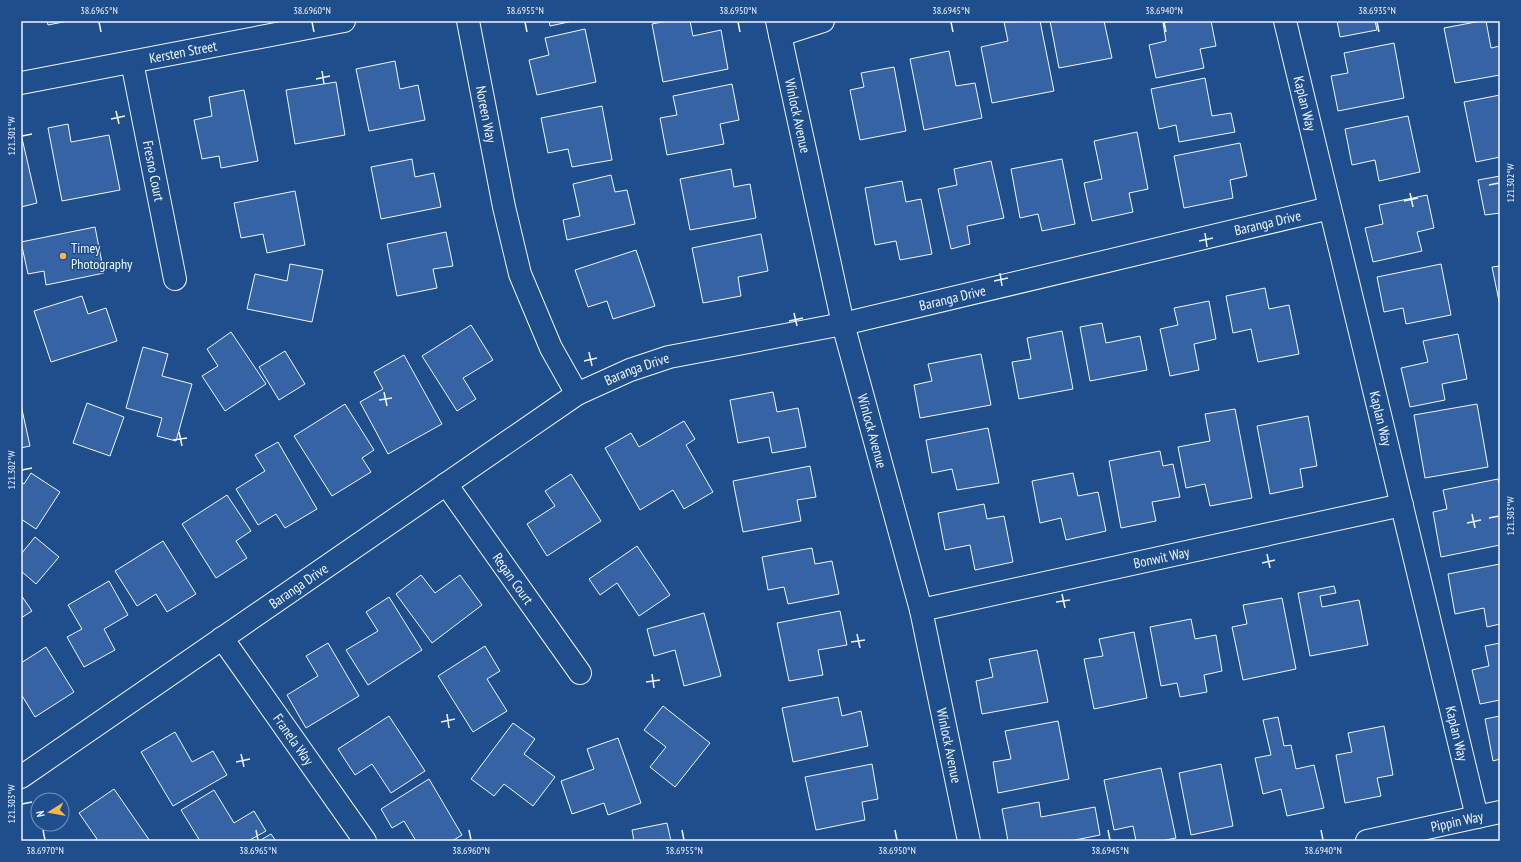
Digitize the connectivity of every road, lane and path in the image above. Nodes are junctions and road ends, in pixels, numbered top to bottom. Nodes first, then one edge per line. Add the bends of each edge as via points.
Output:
1 (344, 21) edge
2 (468, 21) edge
3 (823, 21) edge
4 (1285, 21) edge
5 (779, 28) edge
6 (132, 62) junction
7 (21, 84) edge
8 (1330, 208) junction
9 (175, 280) dead end
10 (844, 324) junction
11 (577, 394) junction
12 (446, 484) junction
13 (1402, 505) junction
14 (921, 610) junction
15 (222, 638) junction
16 (580, 673) dead end
17 (21, 778) edge
18 (1500, 812) edge
19 (1477, 817) junction
20 (365, 841) edge
21 (969, 841) edge
22 (1367, 841) edge

1 - 6 street, Kersten Street
2 - 11 street, Noreen Way via 504,208 520,274 551,348
3 - 5 street
4 - 8 street, Kaplan Way
5 - 10 street, Winlock Avenue
6 - 7 street, Kersten Street
6 - 9 street, Fresno Court
8 - 10 street, Baranga Drive
8 - 13 street, Kaplan Way
10 - 11 street, Baranga Drive via 669,357 630,370
10 - 14 street, Winlock Avenue
11 - 12 street, Baranga Drive
12 - 15 street, Baranga Drive
12 - 16 street, Regan Court
13 - 14 street, Bonwit Way
13 - 19 street, Kaplan Way
14 - 21 street, Winlock Avenue
15 - 17 street, Baranga Drive
15 - 20 street, Franela Way
18 - 19 street, Pippin Way
19 - 22 street, Pippin Way

